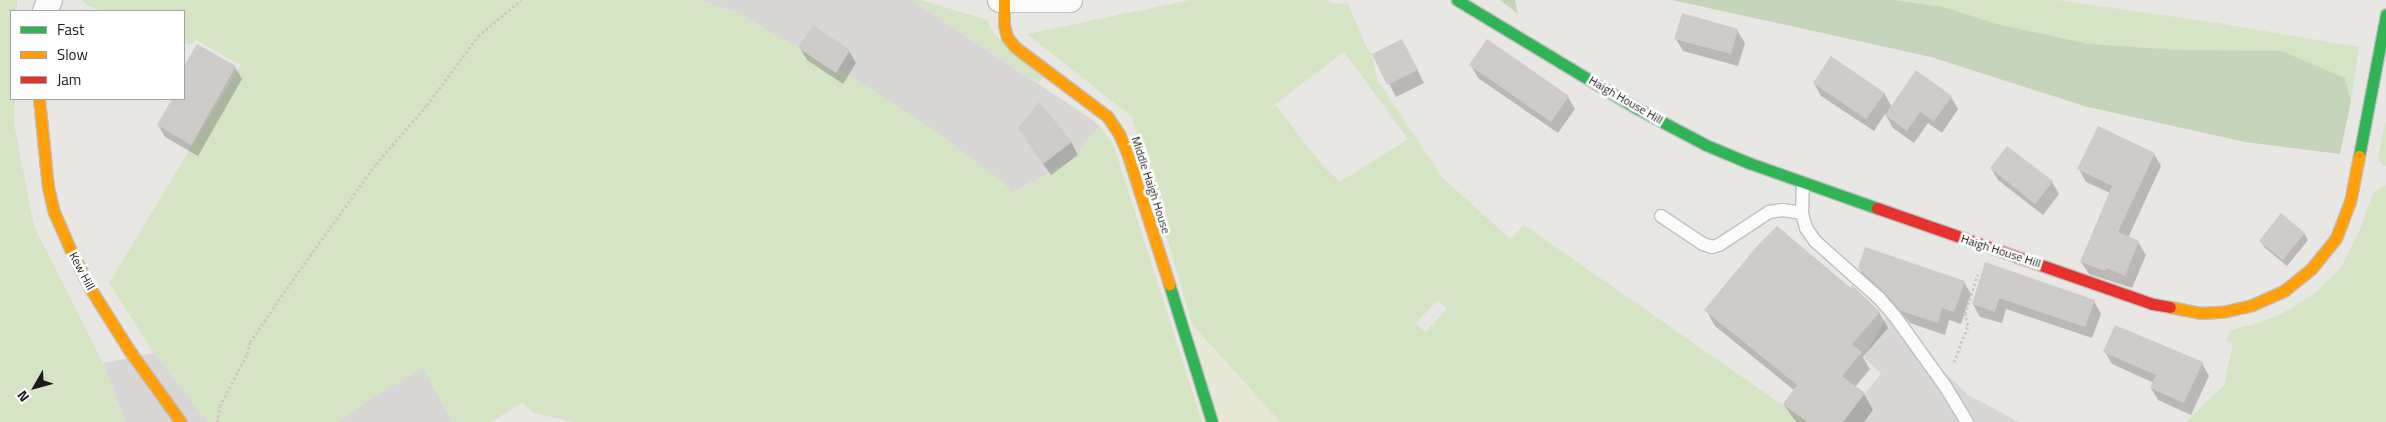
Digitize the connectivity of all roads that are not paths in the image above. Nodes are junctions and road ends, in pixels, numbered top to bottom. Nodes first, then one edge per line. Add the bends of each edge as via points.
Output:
1 (1002, 0) edge
2 (1070, 0) edge
3 (1457, 0) edge
4 (2386, 15) edge
5 (39, 100) edge
6 (1803, 183) junction
7 (1802, 213) junction
8 (1661, 216) dead end
9 (180, 422) edge
10 (1212, 422) edge
11 (1967, 422) edge

1 - 2 street
1 - 10 street, Middle Haigh House via 1004,25 1015,47 1107,116 1119,134
3 - 6 street, Haigh House Hill via 1636,108 1749,164
4 - 6 street, Haigh House Hill via 2350,202 2336,238 2294,284 2252,305 2222,312 2176,309
5 - 9 street, Kew Hill via 48,187 54,212 71,251 129,350
6 - 7 lane
7 - 8 lane via 1769,212 1712,247
7 - 11 lane via 1806,228 1815,241 1889,309

